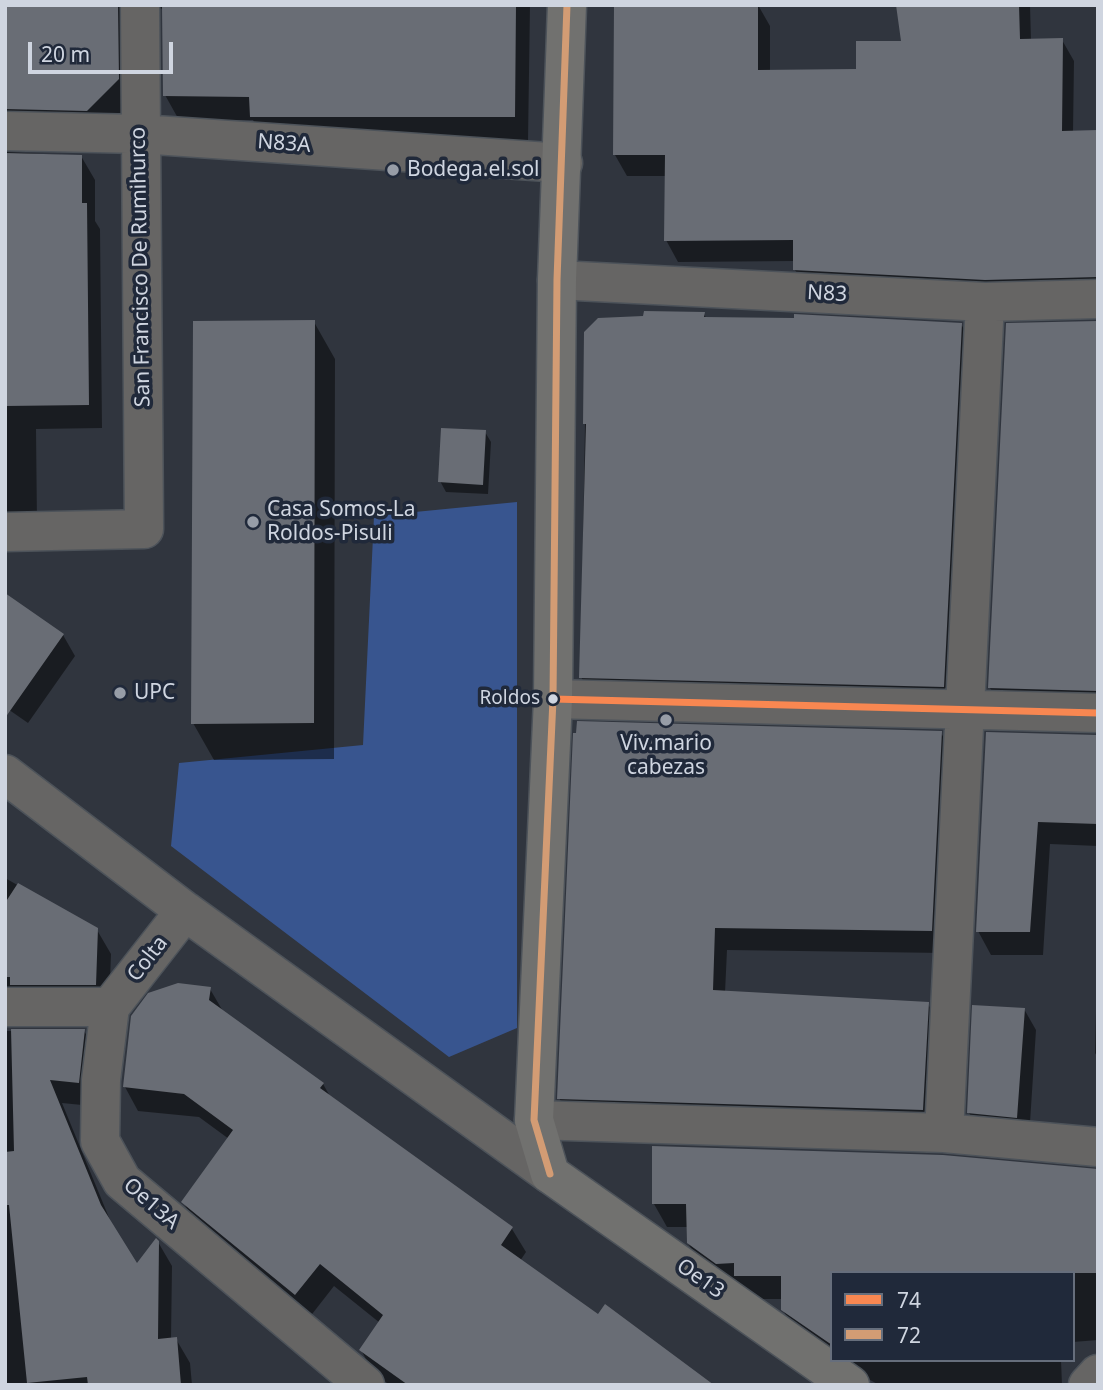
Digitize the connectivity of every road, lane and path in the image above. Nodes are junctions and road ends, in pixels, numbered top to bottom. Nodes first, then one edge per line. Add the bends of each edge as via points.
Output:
1 (140, 5) edge
2 (567, 5) edge
3 (5, 131) edge
4 (140, 134) junction
5 (563, 163) junction
6 (556, 280) junction
7 (1098, 299) edge
8 (985, 302) junction
9 (5, 532) edge
10 (553, 698) junction
11 (963, 711) junction
12 (1098, 713) edge
13 (5, 774) edge
14 (185, 911) junction
15 (5, 1007) edge
16 (110, 1007) junction
17 (534, 1120) junction
18 (944, 1133) junction
19 (1098, 1147) edge
20 (550, 1174) junction
21 (1098, 1374) edge
22 (365, 1385) edge
23 (850, 1385) edge
24 (1088, 1385) edge

1 - 4 street, San Francisco De Rumihurco
2 - 5 main road
3 - 4 street, N83A
4 - 5 street, N83A
4 - 9 street, San Francisco De Rumihurco via 144,530
5 - 6 main road
6 - 8 street, N83
6 - 10 main road
7 - 8 street, N83
8 - 11 street
10 - 11 street
10 - 17 main road
11 - 12 street
11 - 18 street
13 - 14 street
14 - 16 street, Colta
14 - 20 street
15 - 16 street
16 - 22 street, Oe13A via 100,1141 122,1181
17 - 18 street
17 - 20 main road
18 - 19 street
20 - 23 main road, Oe13
21 - 24 street

